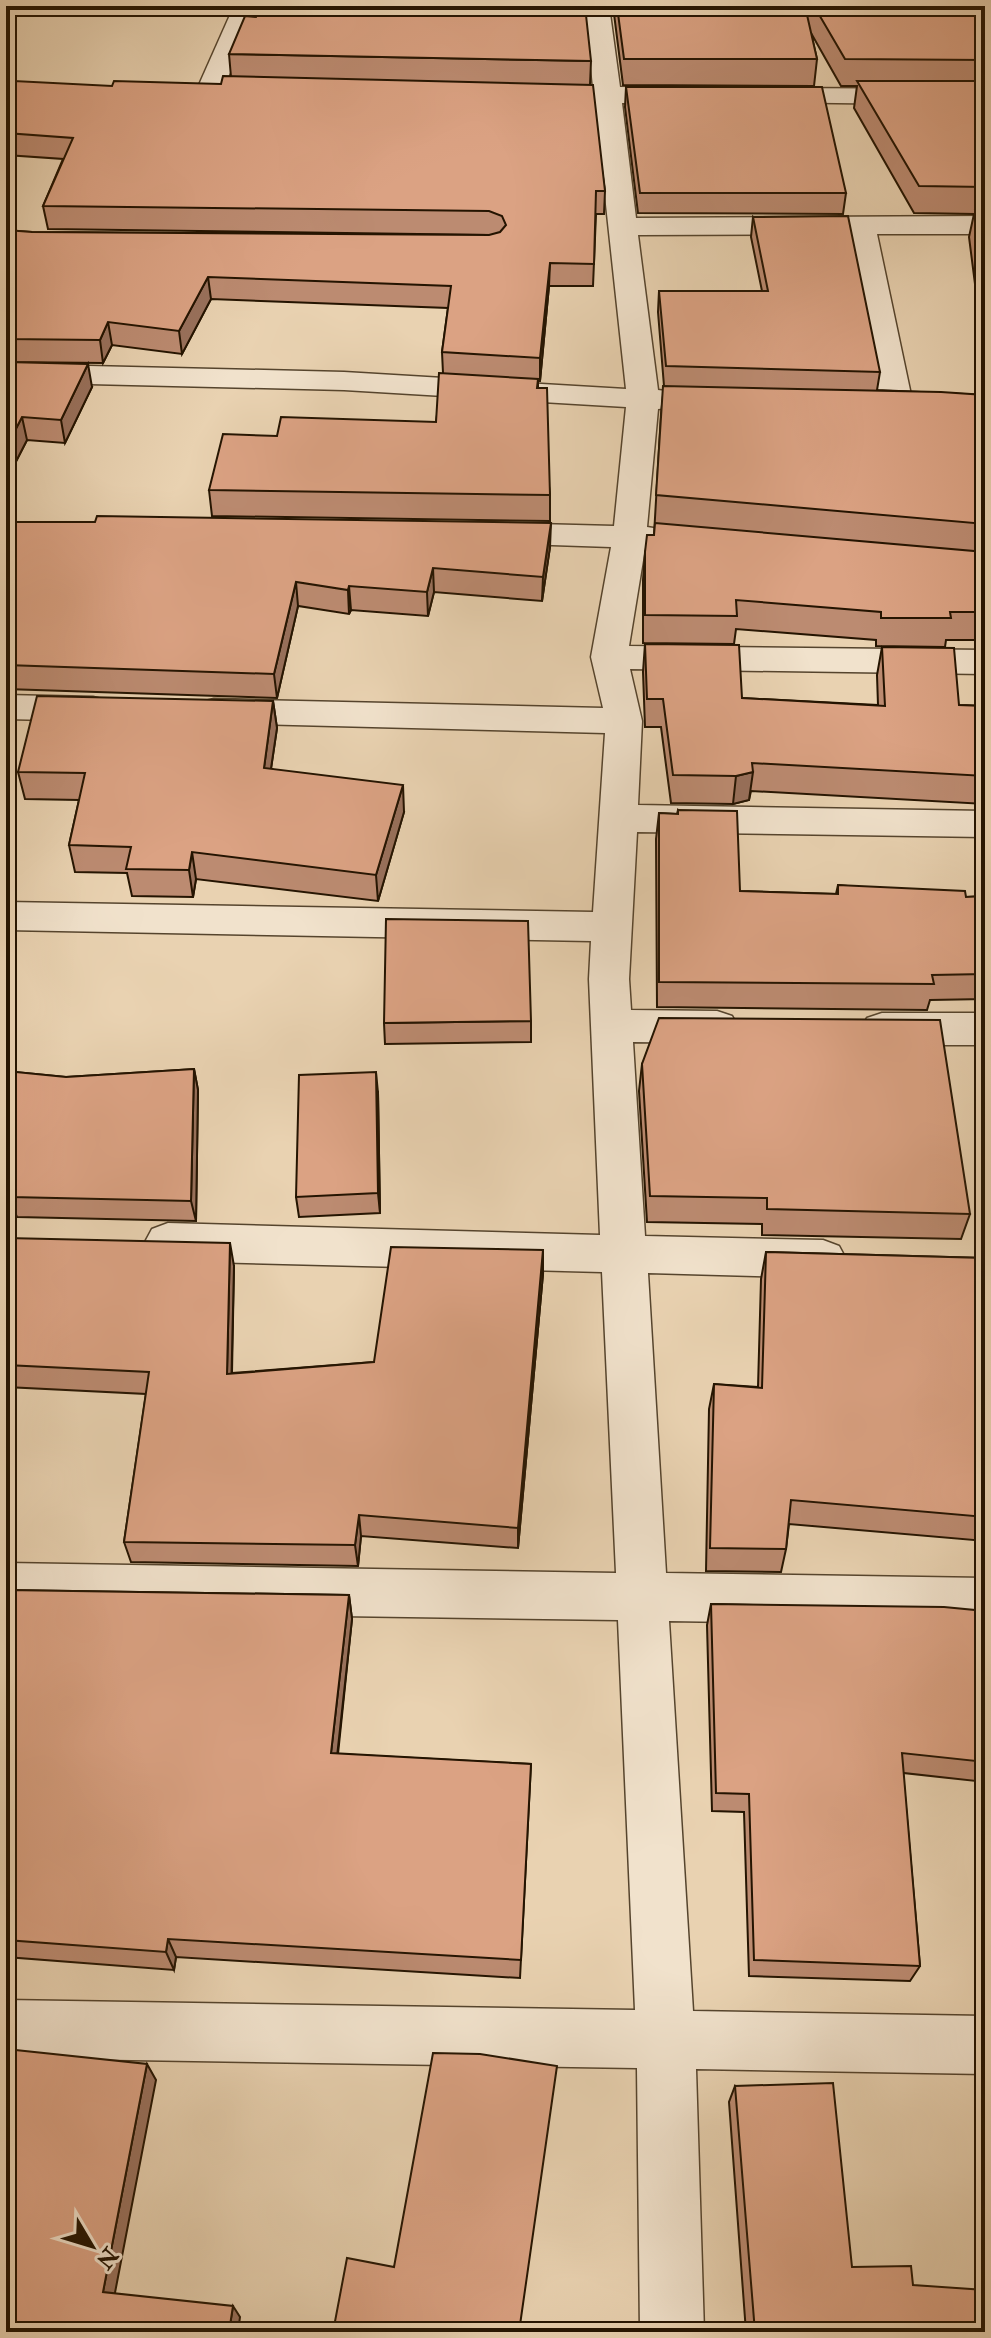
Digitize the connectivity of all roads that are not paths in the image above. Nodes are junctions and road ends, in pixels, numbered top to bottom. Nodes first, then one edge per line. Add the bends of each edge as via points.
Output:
1 (246, 6) edge
2 (597, 6) edge
3 (211, 87) junction
4 (180, 88) edge
5 (243, 88) edge
6 (513, 94) edge
7 (608, 96) junction
8 (985, 97) edge
9 (985, 225) edge
10 (861, 226) junction
11 (623, 227) junction
12 (6, 373) edge
13 (643, 399) junction
14 (691, 400) edge
15 (866, 407) edge
16 (456, 533) edge
17 (630, 535) junction
18 (691, 541) edge
19 (609, 657) junction
20 (985, 662) edge
21 (6, 707) edge
22 (133, 709) edge
23 (180, 711) edge
24 (624, 721) junction
25 (618, 818) junction
26 (985, 824) edge
27 (6, 916) edge
28 (612, 927) junction
29 (611, 1026) junction
30 (751, 1028) edge
31 (845, 1028) edge
32 (985, 1029) edge
33 (130, 1241) edge
34 (623, 1254) junction
35 (859, 1259) edge
36 (6, 1587) edge
37 (642, 1597) junction
38 (985, 1602) edge
39 (6, 2029) edge
40 (666, 2042) junction
41 (985, 2045) edge
42 (672, 2332) edge

1 - 3 street
2 - 7 street
3 - 4 street
3 - 5 street
6 - 7 street
7 - 8 street
7 - 11 street
9 - 10 street
10 - 11 street
10 - 15 street via 912,409
11 - 13 street
12 - 13 street via 344,381
13 - 14 street
13 - 17 street
16 - 17 street
17 - 18 street
17 - 19 street
19 - 20 street
19 - 24 street
21 - 22 street
23 - 24 street
24 - 25 street
25 - 26 street
25 - 28 street
27 - 28 street
28 - 29 street
29 - 30 street
29 - 34 street
31 - 32 street
33 - 34 street
34 - 35 street
34 - 37 street
36 - 37 street
37 - 38 street
37 - 40 street
39 - 40 street
40 - 41 street
40 - 42 street

